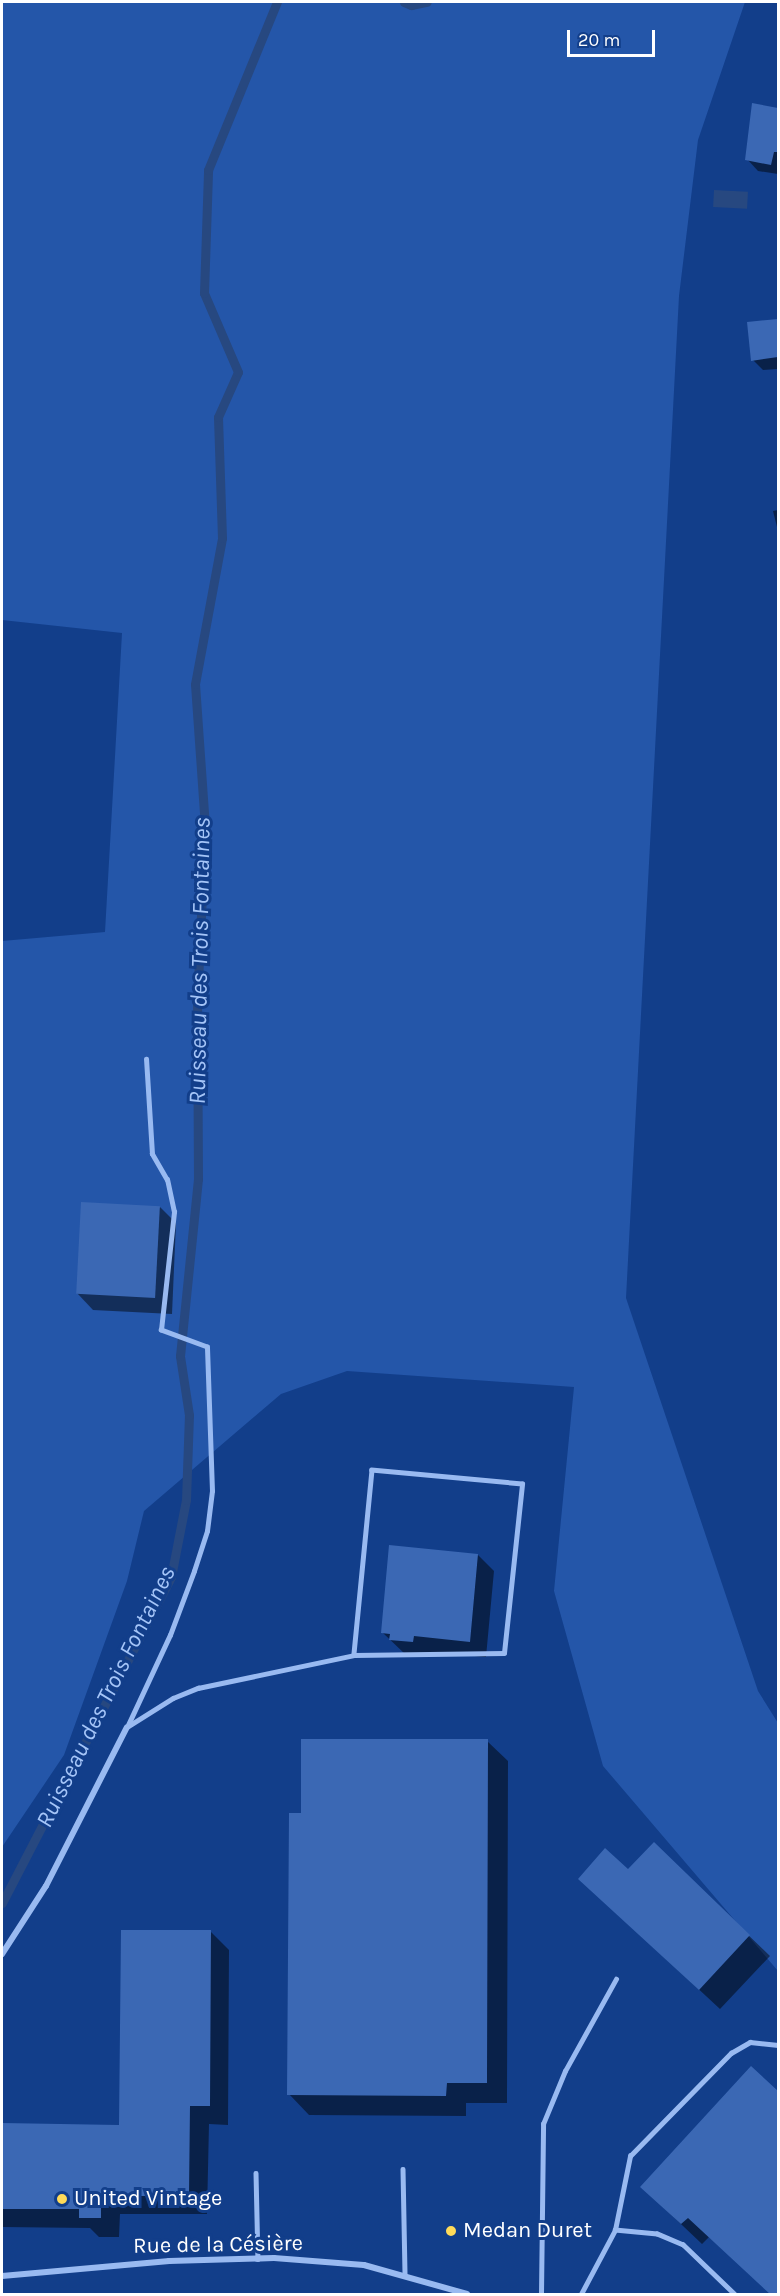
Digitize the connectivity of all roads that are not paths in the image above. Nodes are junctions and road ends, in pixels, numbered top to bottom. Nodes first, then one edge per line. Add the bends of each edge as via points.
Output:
1 (146, 1059) dead end
2 (354, 1655) junction
3 (127, 1727) junction
4 (2, 1954) edge
5 (616, 1979) dead end
6 (778, 2045) edge
7 (403, 2169) dead end
8 (256, 2173) dead end
9 (615, 2230) junction
10 (258, 2259) junction
11 (2, 2276) edge
12 (405, 2276) junction
13 (467, 2295) edge
14 (541, 2295) edge
15 (581, 2295) edge
16 (734, 2295) edge

1 - 3 lane via 152,1154 167,1180 174,1212 160,1330 207,1347 212,1450 207,1531 170,1635
2 - 2 lane via 504,1653 522,1484 372,1470
2 - 3 lane via 198,1688
3 - 4 street via 46,1886
5 - 14 lane via 565,2072 543,2124
6 - 9 lane via 750,2042 731,2053 630,2156
7 - 12 lane
8 - 10 lane
9 - 15 lane
9 - 16 lane via 657,2234 683,2245
10 - 11 street, Rue de la Césière via 169,2261
10 - 12 street, Rue de la Césière via 364,2265
12 - 13 street, Rue de la Césière

